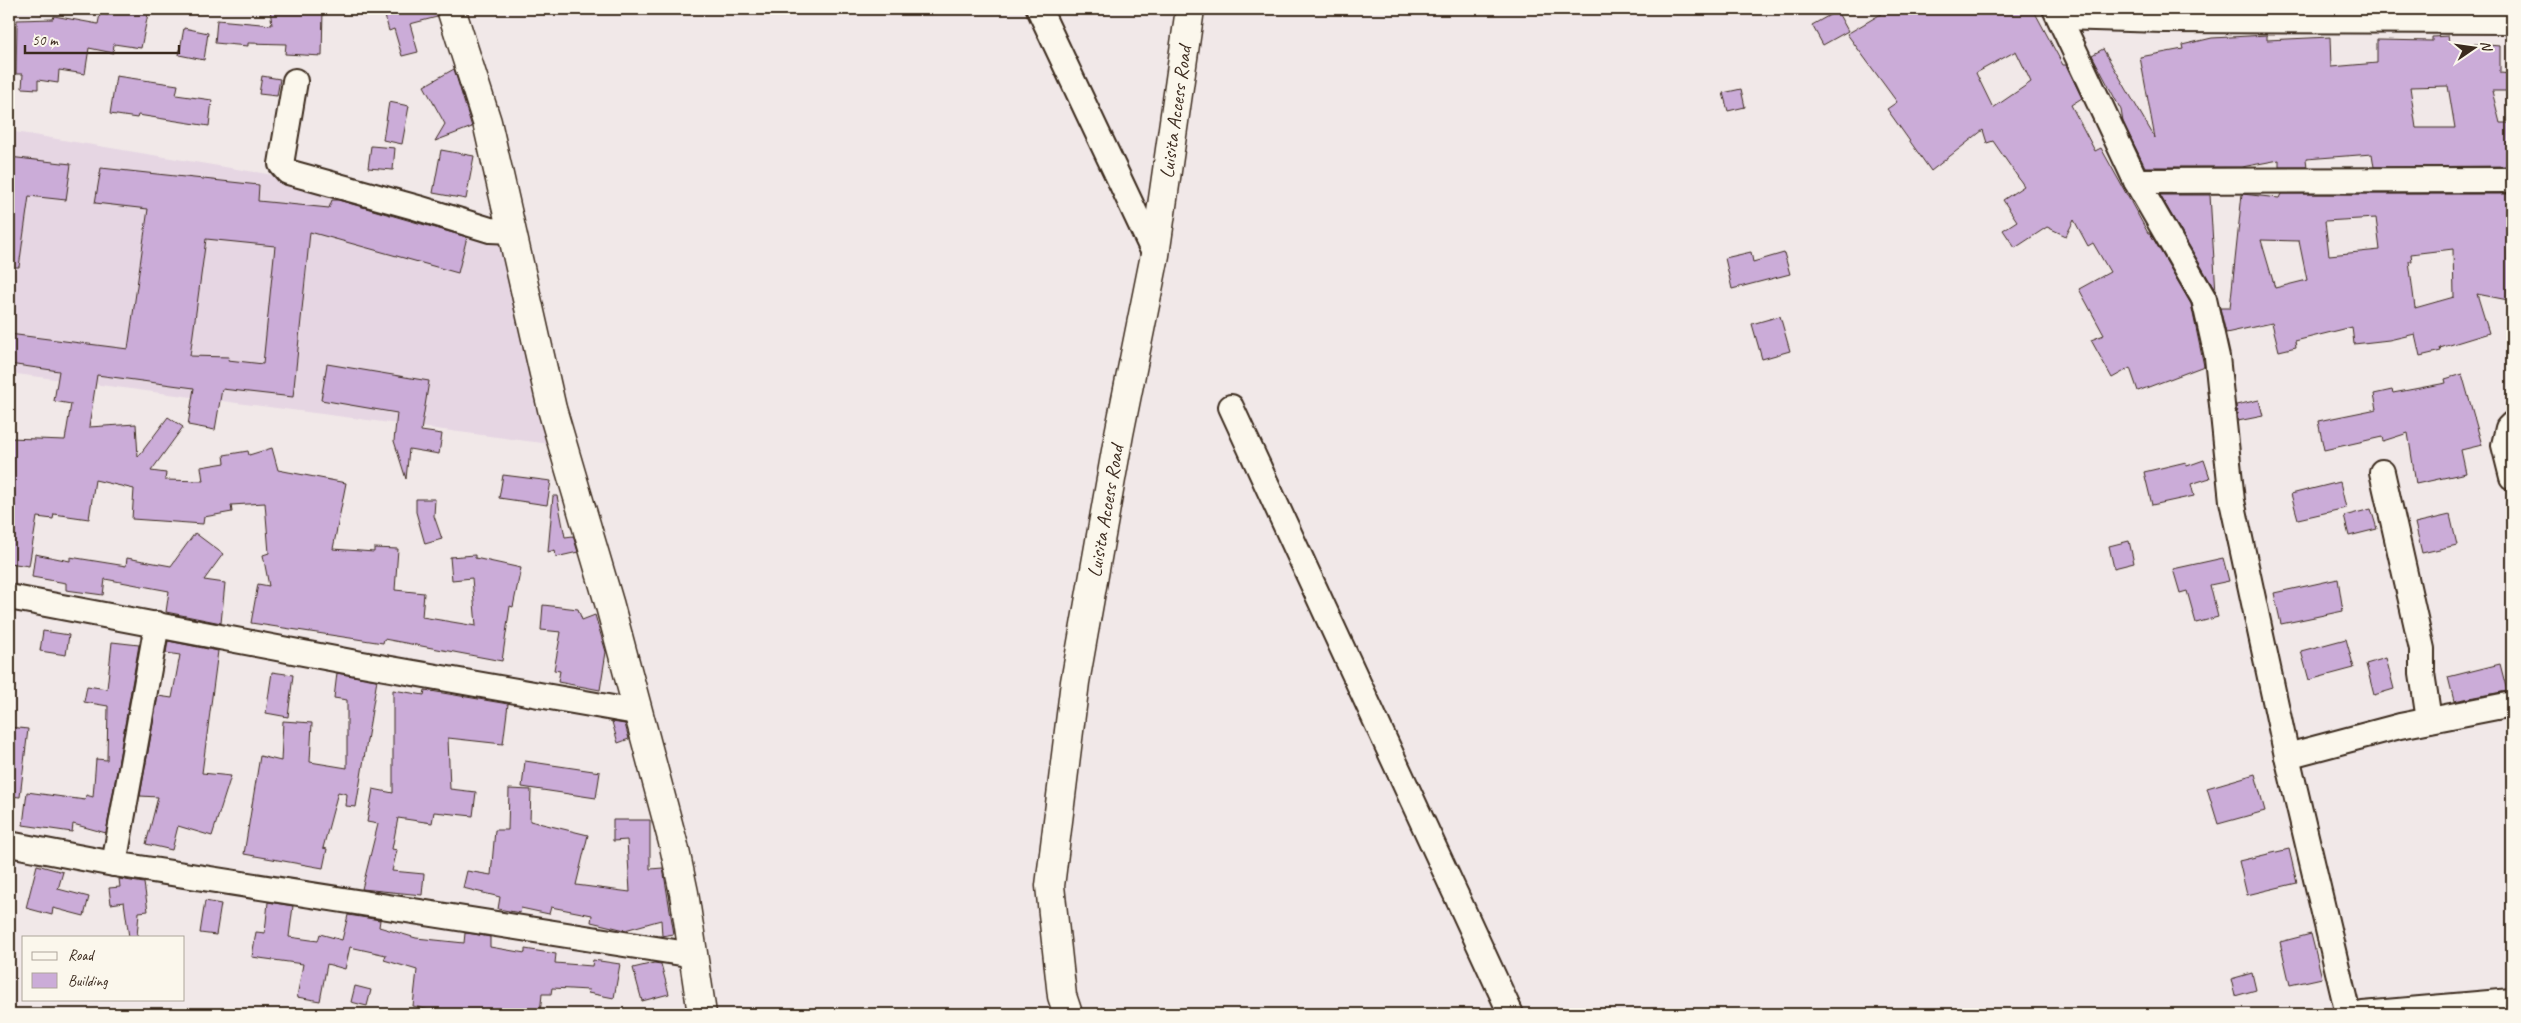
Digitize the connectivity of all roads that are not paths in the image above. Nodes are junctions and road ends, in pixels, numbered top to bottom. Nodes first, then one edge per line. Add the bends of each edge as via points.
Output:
1 (451, 9) edge
2 (1039, 9) edge
3 (1190, 9) edge
4 (2057, 13) edge
5 (2512, 21) edge
6 (295, 81) dead end
7 (2512, 180) edge
8 (2136, 181) junction
9 (512, 231) junction
10 (1155, 254) junction
11 (1231, 407) dead end
12 (2512, 424) edge
13 (2382, 472) dead end
14 (2512, 477) edge
15 (9, 597) edge
16 (156, 624) junction
17 (2512, 704) edge
18 (636, 712) junction
19 (2429, 720) junction
20 (2288, 756) junction
21 (9, 844) edge
22 (114, 864) junction
23 (694, 955) junction
24 (2512, 1001) edge
25 (702, 1014) edge
26 (1068, 1014) edge
27 (1511, 1014) edge
28 (2348, 1014) edge
29 (2363, 1014) edge

1 - 9 street via 487,122
2 - 10 street
3 - 10 street, Luisita Access Road
4 - 5 street via 2163,20
4 - 8 street
6 - 9 street via 281,164 288,172 490,230
7 - 8 street
8 - 20 street via 2204,300 2217,357 2232,501
9 - 18 street via 552,408 610,606
10 - 26 street, Luisita Access Road via 1075,682 1050,886 1062,996
11 - 27 street
12 - 14 street via 2504,445
13 - 19 street via 2422,649
15 - 16 street
16 - 18 street
16 - 22 street
17 - 19 street
18 - 23 street via 674,846
19 - 20 street
20 - 28 street
21 - 22 street
22 - 23 street
23 - 25 street
24 - 29 street

